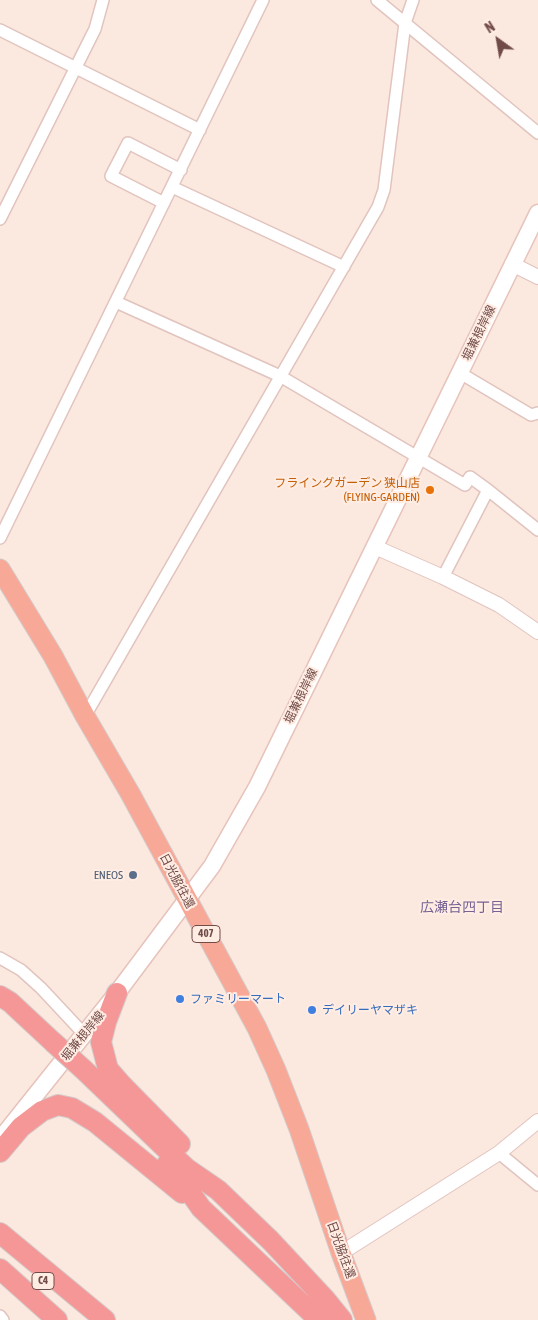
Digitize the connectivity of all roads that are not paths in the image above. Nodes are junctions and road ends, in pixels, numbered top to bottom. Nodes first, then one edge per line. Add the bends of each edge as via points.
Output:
1 (103, 0) edge
2 (263, 0) edge
3 (377, 0) edge
4 (412, 0) edge
5 (405, 23) junction
6 (0, 30) edge
7 (75, 68) junction
8 (200, 130) junction
9 (538, 133) edge
10 (181, 170) junction
11 (172, 187) junction
12 (164, 202) junction
13 (538, 213) edge
14 (0, 219) edge
15 (512, 264) junction
16 (344, 267) junction
17 (538, 277) edge
18 (116, 302) junction
19 (460, 373) junction
20 (280, 376) junction
21 (538, 414) edge
22 (419, 457) junction
23 (488, 490) junction
24 (538, 530) edge
25 (0, 538) edge
26 (375, 547) junction
27 (0, 569) edge
28 (444, 577) junction
29 (538, 632) edge
30 (85, 716) junction
31 (188, 900) junction
32 (0, 958) edge
33 (117, 993) junction
34 (0, 996) edge
35 (0, 1009) edge
36 (84, 1034) junction
37 (50, 1046) junction
38 (79, 1073) junction
39 (16, 1119) junction
40 (538, 1121) edge
41 (0, 1132) edge
42 (0, 1140) edge
43 (0, 1152) edge
44 (499, 1153) junction
45 (538, 1185) edge
46 (218, 1190) junction
47 (202, 1208) junction
48 (0, 1233) edge
49 (0, 1242) edge
50 (341, 1253) junction
51 (0, 1269) edge
52 (0, 1316) edge
53 (3, 1320) edge
54 (35, 1320) edge
55 (57, 1320) edge
56 (84, 1320) edge
57 (105, 1320) edge
58 (319, 1320) edge
59 (342, 1320) edge
60 (366, 1320) edge

1 - 7 street via 94,29
2 - 8 street
3 - 5 street
4 - 5 street
5 - 9 street
5 - 16 street via 384,190 378,207
6 - 7 street
7 - 8 street
7 - 14 street
8 - 10 street
10 - 11 street
10 - 12 street via 128,143 111,176
11 - 12 street
11 - 16 street
12 - 18 street
13 - 15 main road, 堀兼根岸線
15 - 17 street
15 - 19 main road, 堀兼根岸線
16 - 20 street
18 - 20 street
18 - 25 street
19 - 21 street via 532,416
19 - 22 main road, 堀兼根岸線
20 - 22 street
20 - 30 street
22 - 23 street via 466,485 470,477
22 - 26 main road, 堀兼根岸線
23 - 24 street
23 - 28 street
26 - 28 street
26 - 31 main road, 堀兼根岸線 via 256,787 212,866
27 - 30 highway, 日光脇往還 / 407
28 - 29 street via 499,605
30 - 31 highway, 日光脇往還 / 407
31 - 33 main road, 堀兼根岸線
31 - 50 highway, 日光脇往還 / 407 via 276,1070
32 - 36 street via 21,970 41,988
33 - 36 main road, 堀兼根岸線
33 - 46 highway via 101,1042 108,1069 194,1157
34 - 37 highway via 10,1002
35 - 37 highway
36 - 39 main road, 堀兼根岸線
37 - 38 highway
38 - 46 highway via 186,1168
38 - 47 highway via 178,1175
39 - 41 highway
39 - 42 main road, 堀兼根岸線
40 - 44 street
43 - 47 highway via 21,1127 42,1111 58,1106 72,1108
44 - 45 street
44 - 50 street
46 - 59 highway
47 - 58 highway
48 - 57 highway
49 - 56 highway, C4
50 - 60 highway, 日光脇往還 / 407
51 - 54 highway
51 - 55 highway, C4
52 - 53 street

